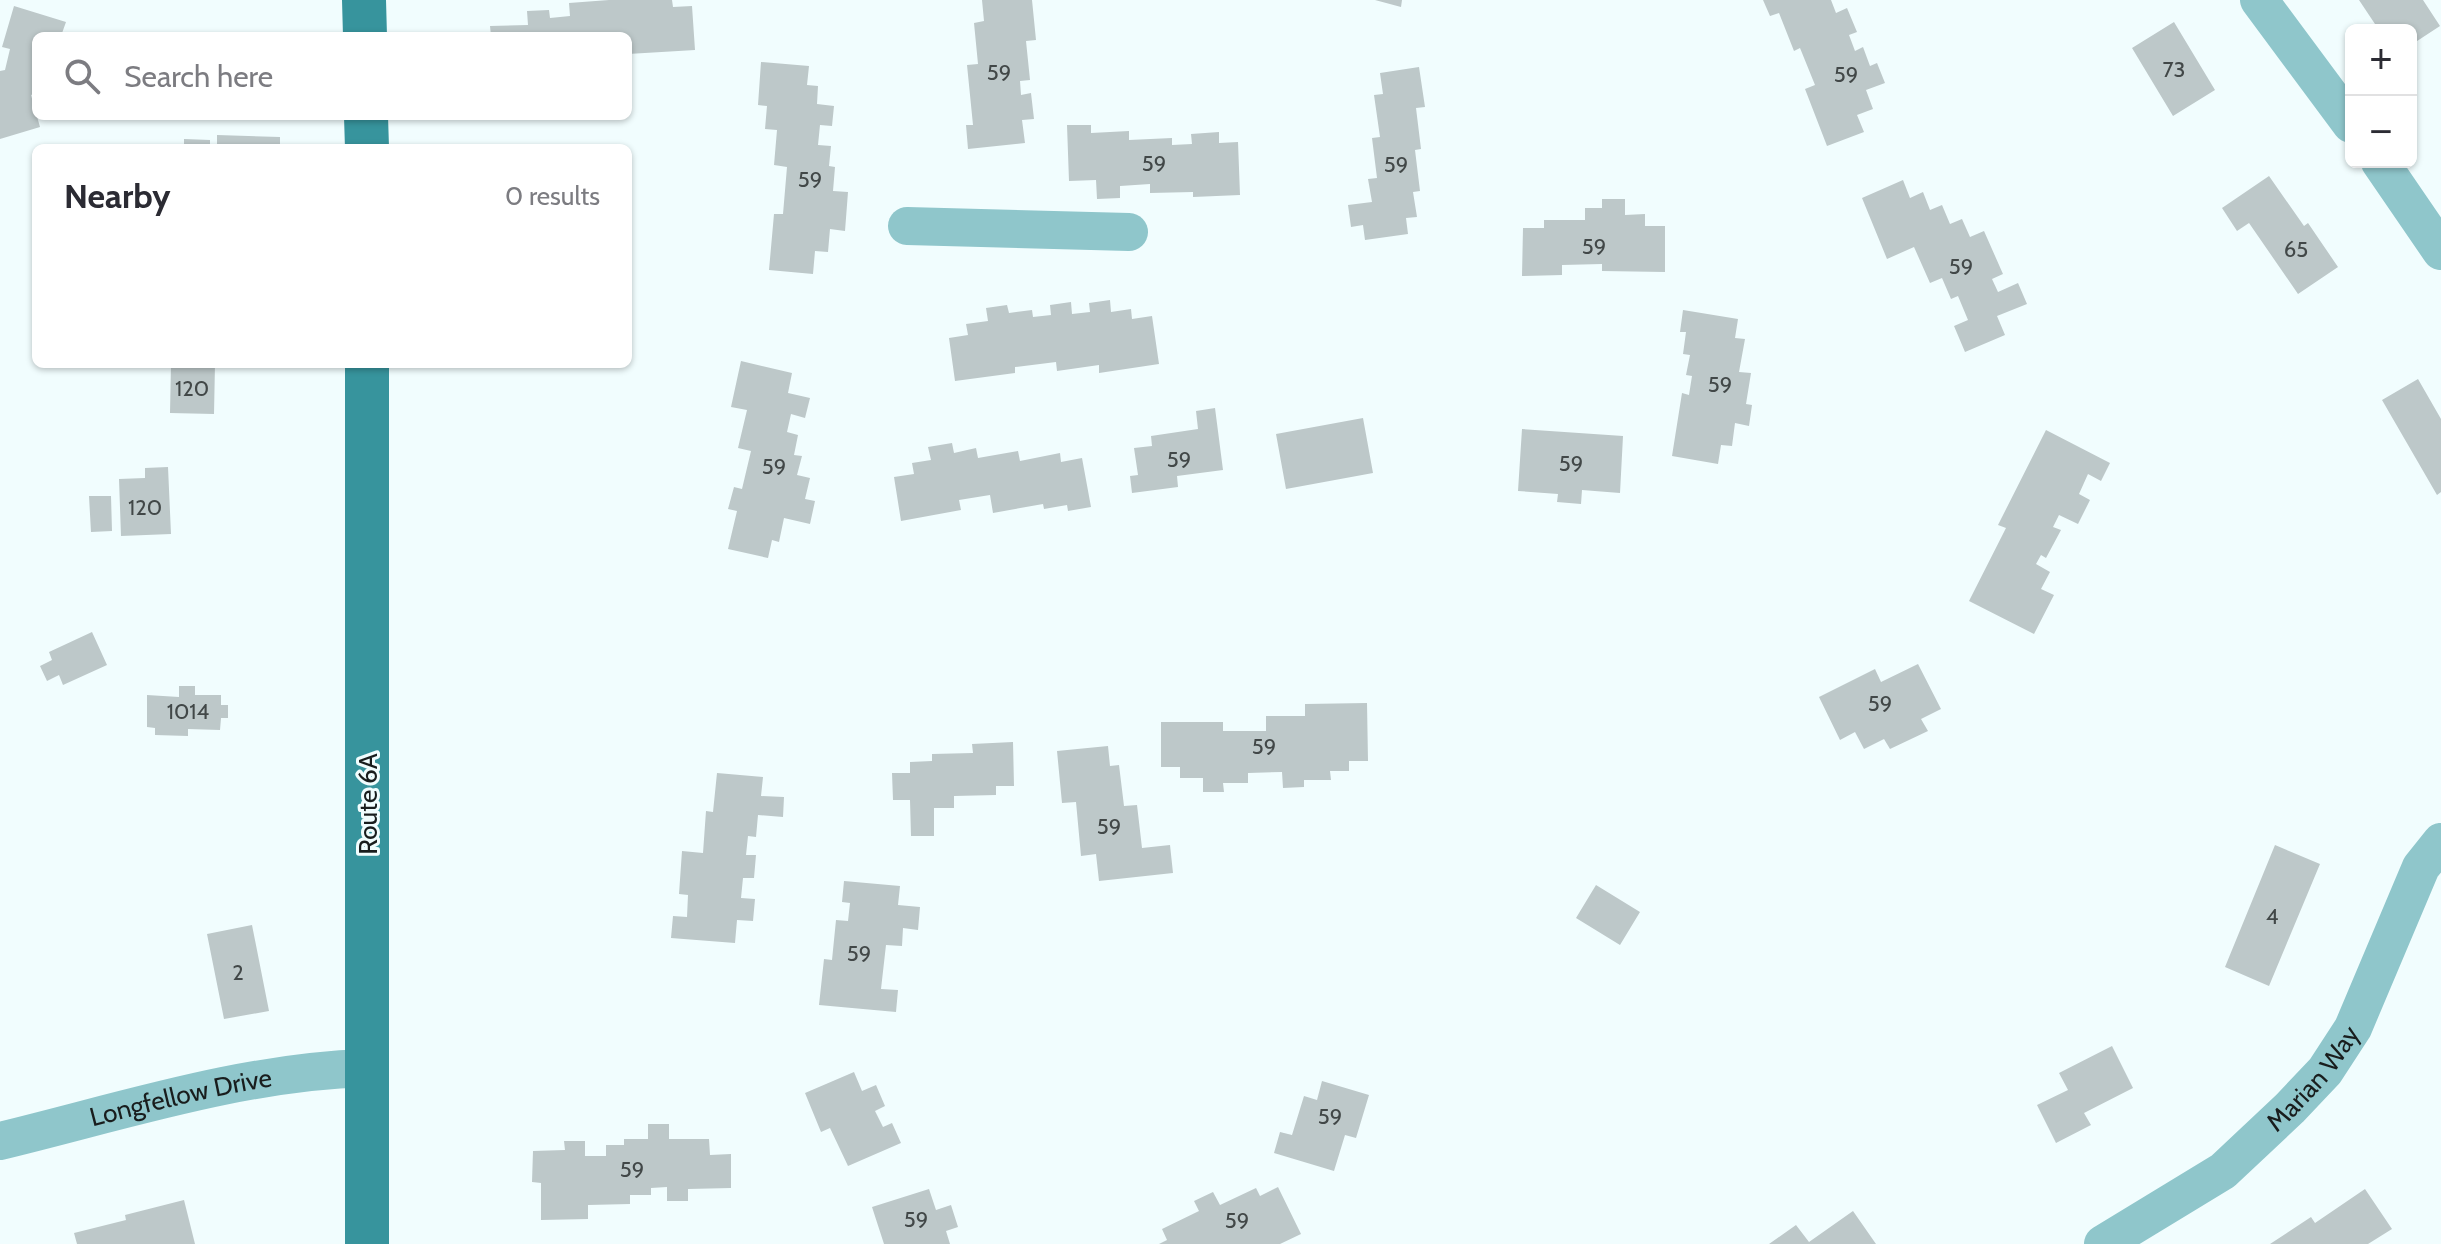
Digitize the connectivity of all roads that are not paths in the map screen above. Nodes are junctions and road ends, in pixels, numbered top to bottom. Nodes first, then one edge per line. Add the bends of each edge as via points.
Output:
1 (364, 0) edge
2 (2259, 0) edge
3 (365, 32) edge
4 (2345, 116) edge
5 (366, 120) edge
6 (367, 144) edge
7 (2384, 168) edge
8 (907, 226) dead end
9 (1129, 232) dead end
10 (2441, 251) edge
11 (367, 368) edge
12 (2441, 842) edge
13 (366, 1068) junction
14 (0, 1141) edge
15 (367, 1244) edge
16 (2103, 1244) edge

1 - 3 main road
2 - 4 street
5 - 6 main road
7 - 10 street
8 - 9 street
11 - 13 main road, Route 6A
12 - 16 street, Marian Way via 2421,867 2353,1028 2325,1071 2223,1171
13 - 14 street, Longfellow Drive via 237,1083
13 - 15 main road, Route 6A

